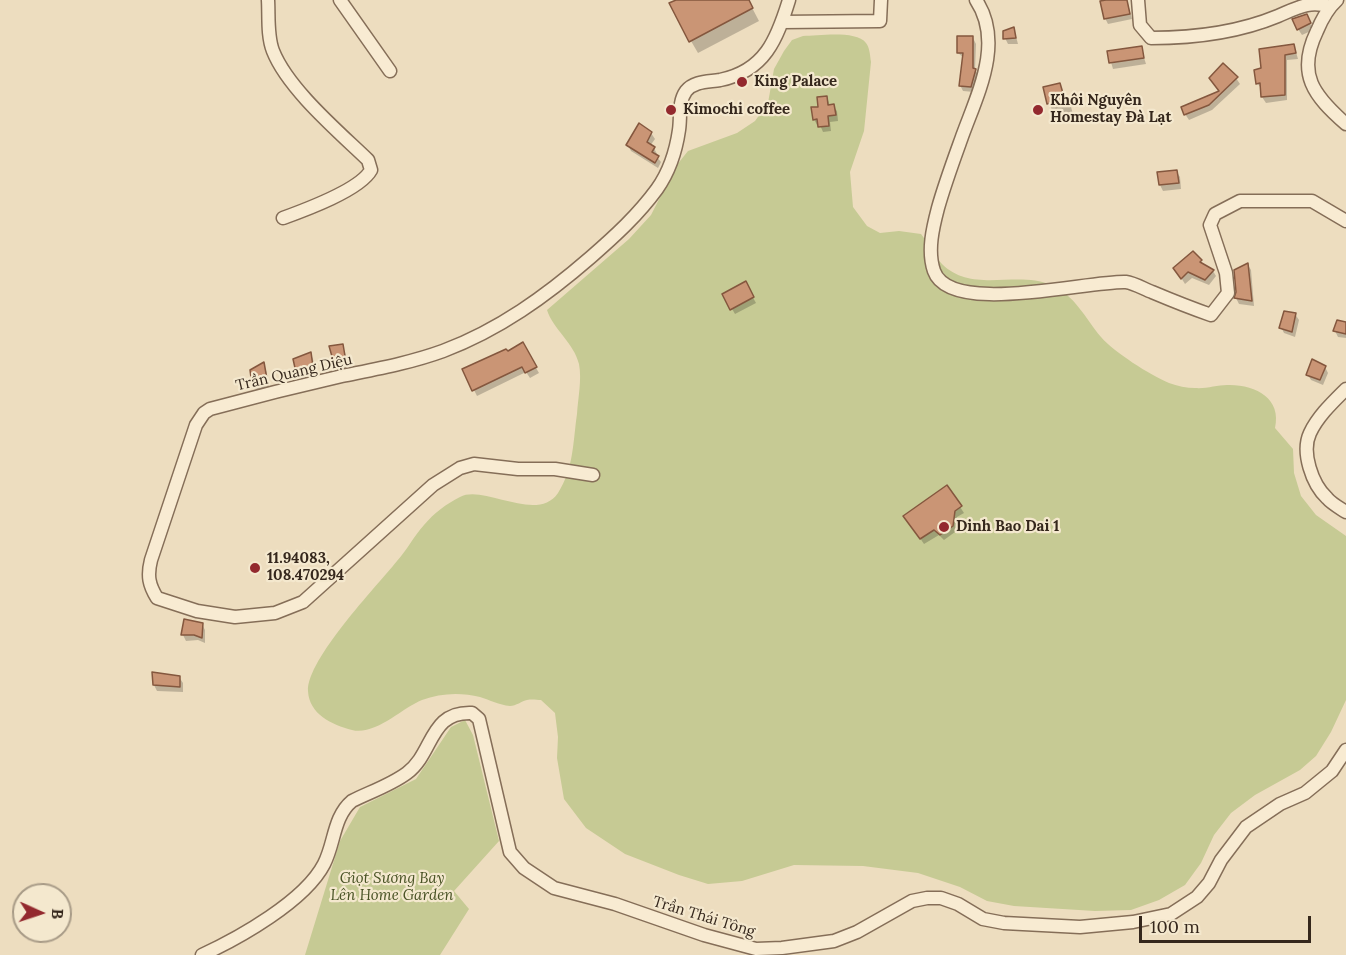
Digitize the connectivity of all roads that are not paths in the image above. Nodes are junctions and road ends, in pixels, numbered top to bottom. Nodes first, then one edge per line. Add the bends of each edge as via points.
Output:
1 (268, 0) edge
2 (340, 0) edge
3 (789, 0) edge
4 (881, 0) edge
5 (976, 0) edge
6 (1138, 0) edge
7 (1334, 3) edge
8 (782, 22) junction
9 (390, 71) dead end
10 (1346, 124) edge
11 (283, 218) dead end
12 (1346, 220) edge
13 (1346, 389) edge
14 (593, 475) dead end
15 (1346, 512) edge
16 (1346, 750) edge
17 (202, 955) edge

1 - 11 street via 270,40 280,64 302,94 368,160 371,170 351,188
2 - 9 street
3 - 8 street, Trần Quang Diệu
4 - 8 street via 880,21
5 - 12 street via 985,13 987,66 933,228 934,270 944,283 988,294 1043,293 1128,282 1211,315 1228,293 1226,273 1210,225 1215,214 1240,201 1312,201
6 - 7 street via 1140,24 1151,38 1190,38 1227,31 1269,20 1299,6
7 - 10 street via 1315,34 1308,68 1323,104
8 - 14 street, Trần Quang Diệu via 763,58 741,72 688,88 682,98 672,160 652,196 620,232 575,272 519,314 442,352 261,395 204,413 196,425 151,560 150,586 157,598 197,611 235,618 263,616 303,602 433,485 469,465
13 - 15 street via 1317,421 1309,434 1308,446 1318,488
16 - 17 street, Trần Thái Tông via 1332,771 1305,793 1246,827 1203,890 1171,914 1080,927 1004,923 983,919 958,903 927,898 912,901 834,941 756,949 554,888 524,868 510,852 478,719 463,712 444,720 409,772 345,806 324,864 308,885 242,934

